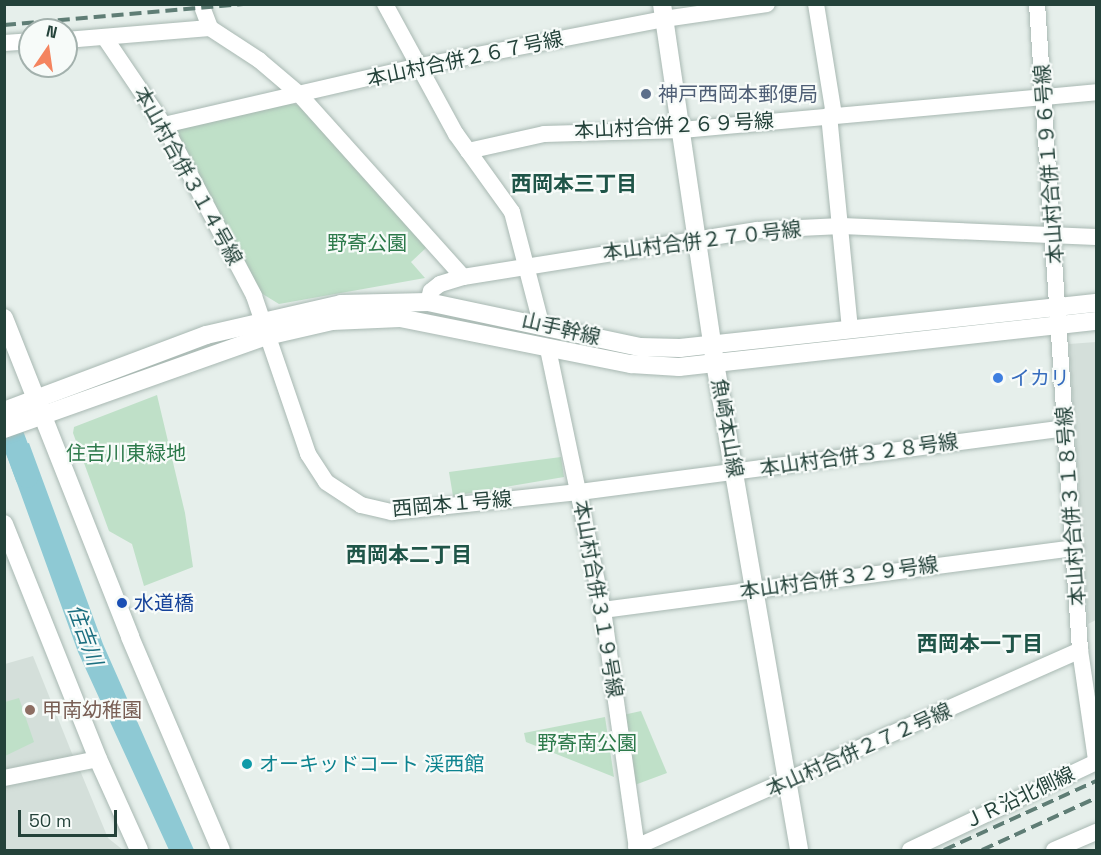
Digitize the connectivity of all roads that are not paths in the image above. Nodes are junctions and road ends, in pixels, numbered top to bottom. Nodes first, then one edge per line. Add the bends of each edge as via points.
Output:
1 (201, 4) edge
2 (385, 4) edge
3 (767, 4) edge
4 (816, 4) edge
5 (1037, 4) edge
6 (663, 12) edge
7 (210, 28) junction
8 (105, 38) junction
9 (78, 39) edge
10 (420, 66) junction
11 (1096, 92) edge
12 (298, 94) junction
13 (1043, 97) junction
14 (831, 115) junction
15 (164, 125) junction
16 (682, 130) junction
17 (468, 151) junction
18 (842, 226) junction
19 (1054, 237) junction
20 (1096, 237) edge
21 (697, 238) junction
22 (527, 266) junction
23 (463, 277) junction
24 (429, 302) junction
25 (1096, 303) edge
26 (1058, 314) junction
27 (4, 318) edge
28 (1096, 321) edge
29 (541, 323) junction
30 (264, 328) junction
31 (850, 328) junction
32 (713, 345) junction
33 (548, 349) junction
34 (715, 363) junction
35 (43, 409) junction
36 (4, 411) edge
37 (1066, 428) junction
38 (4, 429) edge
39 (734, 472) junction
40 (580, 492) junction
41 (4, 524) edge
42 (1075, 548) junction
43 (753, 590) junction
44 (603, 610) junction
45 (1087, 655) edge
46 (98, 759) junction
47 (1096, 761) edge
48 (4, 778) edge
49 (787, 782) junction
50 (1096, 832) edge
51 (637, 849) edge
52 (139, 850) edge
53 (221, 850) edge
54 (799, 850) edge
55 (910, 850) edge
56 (1054, 850) edge

1 - 7 street
2 - 10 street
3 - 6 street, 本山村合併２６７号線
4 - 14 street
5 - 13 street, 本山村合併１９６号線
6 - 10 street, 本山村合併２６７号線
6 - 16 street, 魚崎本山線
7 - 8 street
7 - 12 street via 259,60
8 - 9 street
8 - 15 street, 本山村合併３１４号線
10 - 12 street, 本山村合併２６７号線
10 - 17 street
11 - 13 street, 本山村合併２６９号線
12 - 15 street, 本山村合併２６７号線
12 - 23 street
13 - 14 street, 本山村合併２６９号線
13 - 19 street, 本山村合併１９６号線
14 - 16 street, 本山村合併２６９号線
14 - 18 street
15 - 30 street, 本山村合併３１４号線 via 254,296
16 - 17 street, 本山村合併２６９号線 via 544,134
16 - 21 street, 魚崎本山線
17 - 22 street via 512,212
18 - 19 street, 本山村合併２７０号線
18 - 21 street, 本山村合併２７０号線
18 - 31 street
19 - 20 street, 本山村合併２７０号線
19 - 26 street, 本山村合併１９６号線
21 - 22 street, 本山村合併２７０号線
21 - 32 street, 魚崎本山線
22 - 23 street, 本山村合併２７０号線
22 - 29 street
23 - 24 street, 本山村合併２７０号線 via 440,284 431,291
24 - 29 street, 山手幹線
24 - 30 street, 山手幹線 via 341,304
25 - 26 street, 山手幹線
26 - 28 street, 山手幹線
26 - 31 street, 山手幹線
26 - 34 street, 山手幹線
26 - 37 street, 本山村合併３１８号線
27 - 35 street
29 - 32 street, 山手幹線 via 640,347
30 - 33 street, 山手幹線 via 400,318
30 - 35 street, 山手幹線
30 - 40 street, 西岡本１号線 via 308,454 326,482 361,505 392,512
31 - 32 street, 山手幹線
32 - 34 street, 魚崎本山線
33 - 34 street, 山手幹線 via 631,364 679,367
33 - 40 street, 本山村合併３１９号線
34 - 39 street, 魚崎本山線
35 - 36 street
35 - 38 street
35 - 53 street via 126,627
37 - 39 street, 本山村合併３２８号線
37 - 42 street, 本山村合併３１８号線
39 - 40 street, 本山村合併３２８号線
39 - 43 street, 魚崎本山線
40 - 44 street, 本山村合併３１９号線
41 - 46 street
42 - 43 street, 本山村合併３２９号線
42 - 45 street, 本山村合併３１８号線
43 - 44 street, 本山村合併３２９号線
43 - 49 street, 魚崎本山線
44 - 51 street, 本山村合併３１９号線
45 - 47 street, 本山村合併３１８号線
45 - 49 street, 本山村合併２７２号線
46 - 48 street
46 - 52 street
47 - 55 street, ＪＲ沿北側線
49 - 51 street, 本山村合併２７２号線
49 - 54 street, 魚崎本山線
50 - 56 street

